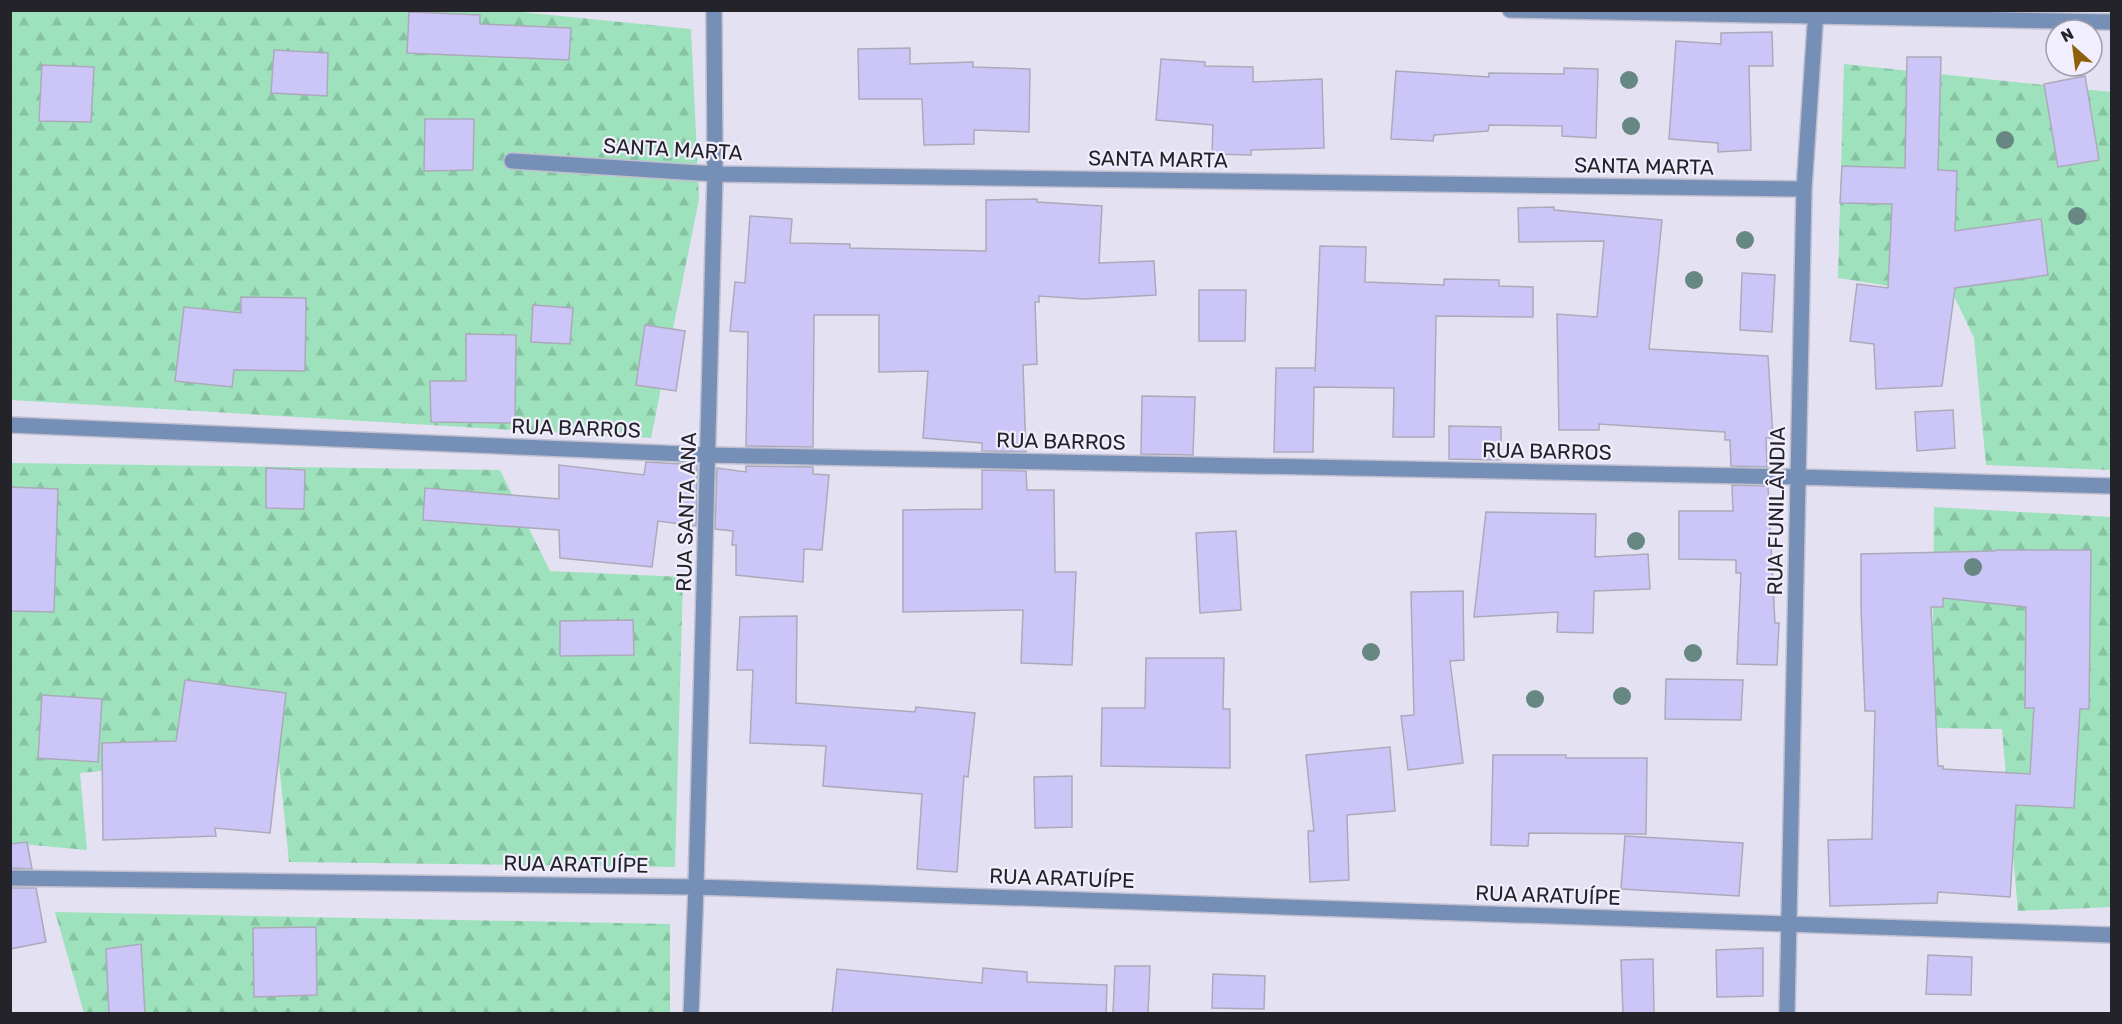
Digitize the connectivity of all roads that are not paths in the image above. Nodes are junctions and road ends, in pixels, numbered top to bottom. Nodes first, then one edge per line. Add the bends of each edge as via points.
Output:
1 (714, 10) edge
2 (1509, 10) edge
3 (1816, 14) edge
4 (2112, 22) edge
5 (512, 161) dead end
6 (715, 174) junction
7 (1804, 189) junction
8 (10, 425) edge
9 (708, 455) junction
10 (1798, 477) junction
11 (2112, 486) edge
12 (10, 878) edge
13 (696, 887) junction
14 (1787, 924) junction
15 (2112, 935) edge
16 (691, 1014) edge
17 (1787, 1014) edge

1 - 6 street, RUA SANTA ANA
2 - 3 street
3 - 4 street
3 - 7 street, RUA FUNILÂNDIA
5 - 6 street, SANTA MARTA
6 - 7 street, SANTA MARTA
6 - 9 street, RUA SANTA ANA
7 - 10 street, RUA FUNILÂNDIA
8 - 9 street, RUA BARROS
9 - 10 street, RUA BARROS
9 - 13 street, RUA SANTA ANA
10 - 11 street, RUA BARROS
10 - 14 street, RUA FUNILÂNDIA
12 - 13 street, RUA ARATUÍPE
13 - 14 street, RUA ARATUÍPE
13 - 16 street, RUA SANTA ANA
14 - 15 street, RUA ARATUÍPE
14 - 17 street, RUA FUNILÂNDIA

